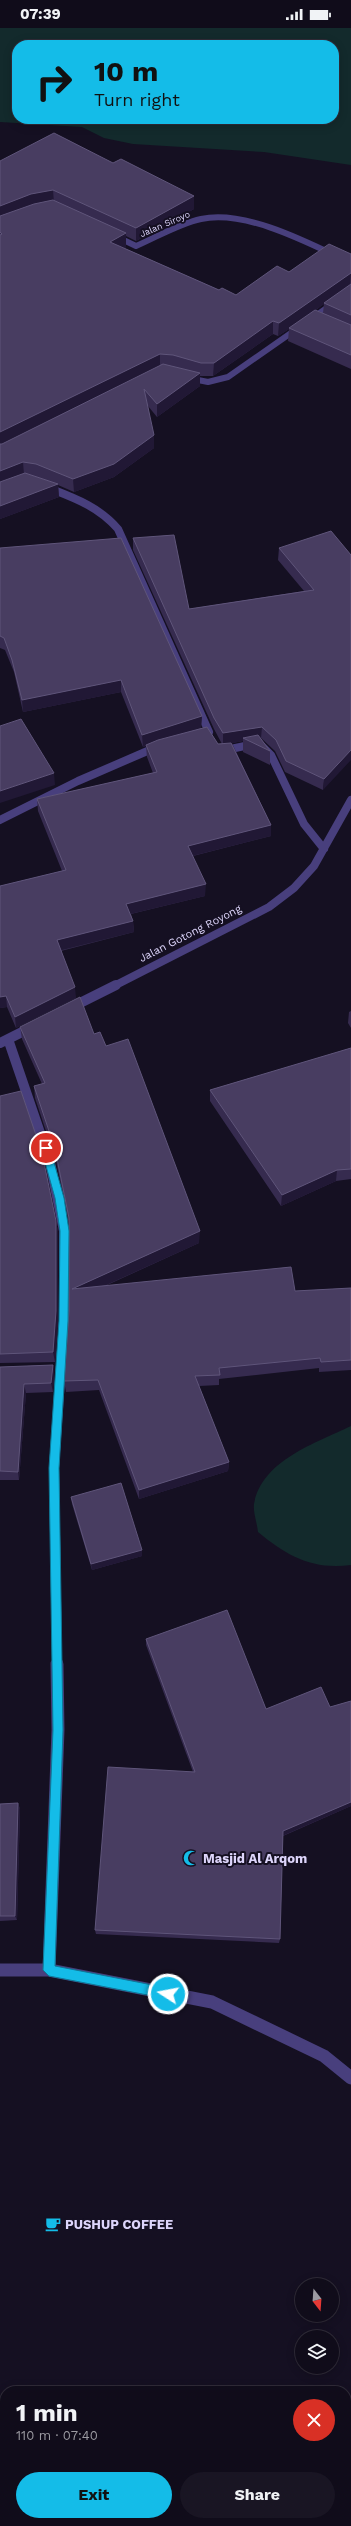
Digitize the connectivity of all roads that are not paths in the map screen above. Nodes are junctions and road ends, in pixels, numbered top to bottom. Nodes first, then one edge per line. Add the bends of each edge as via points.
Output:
1 (107, 232) edge
2 (351, 263) edge
3 (351, 291) edge
4 (181, 375) edge
5 (40, 484) edge
6 (197, 736) edge
7 (213, 739) junction
8 (171, 743) edge
9 (351, 800) edge
10 (0, 820) edge
11 (324, 848) junction
12 (64, 1010) edge
13 (43, 1021) edge
14 (4, 1041) edge
15 (46, 1368) edge
16 (61, 1368) junction
17 (0, 1970) edge
18 (49, 1970) junction
19 (351, 2078) edge

1 - 2 street, Jalan Siroyo via 136,246 194,221 210,217 239,221 275,231
3 - 4 street via 316,318 228,377 210,383 199,383
5 - 7 street via 90,504 107,516 118,529
6 - 7 street
7 - 11 street via 220,751 259,743 271,755 304,824
8 - 10 street via 78,781
9 - 11 street, Jalan Gotong Royong
11 - 12 street, Jalan Gotong Royong via 314,866 294,888 269,907
13 - 14 street
14 - 16 street via 50,1162 59,1198 64,1231
15 - 16 street
16 - 18 street via 54,1468 58,1730
17 - 18 street
18 - 19 street via 212,2002 324,2056

